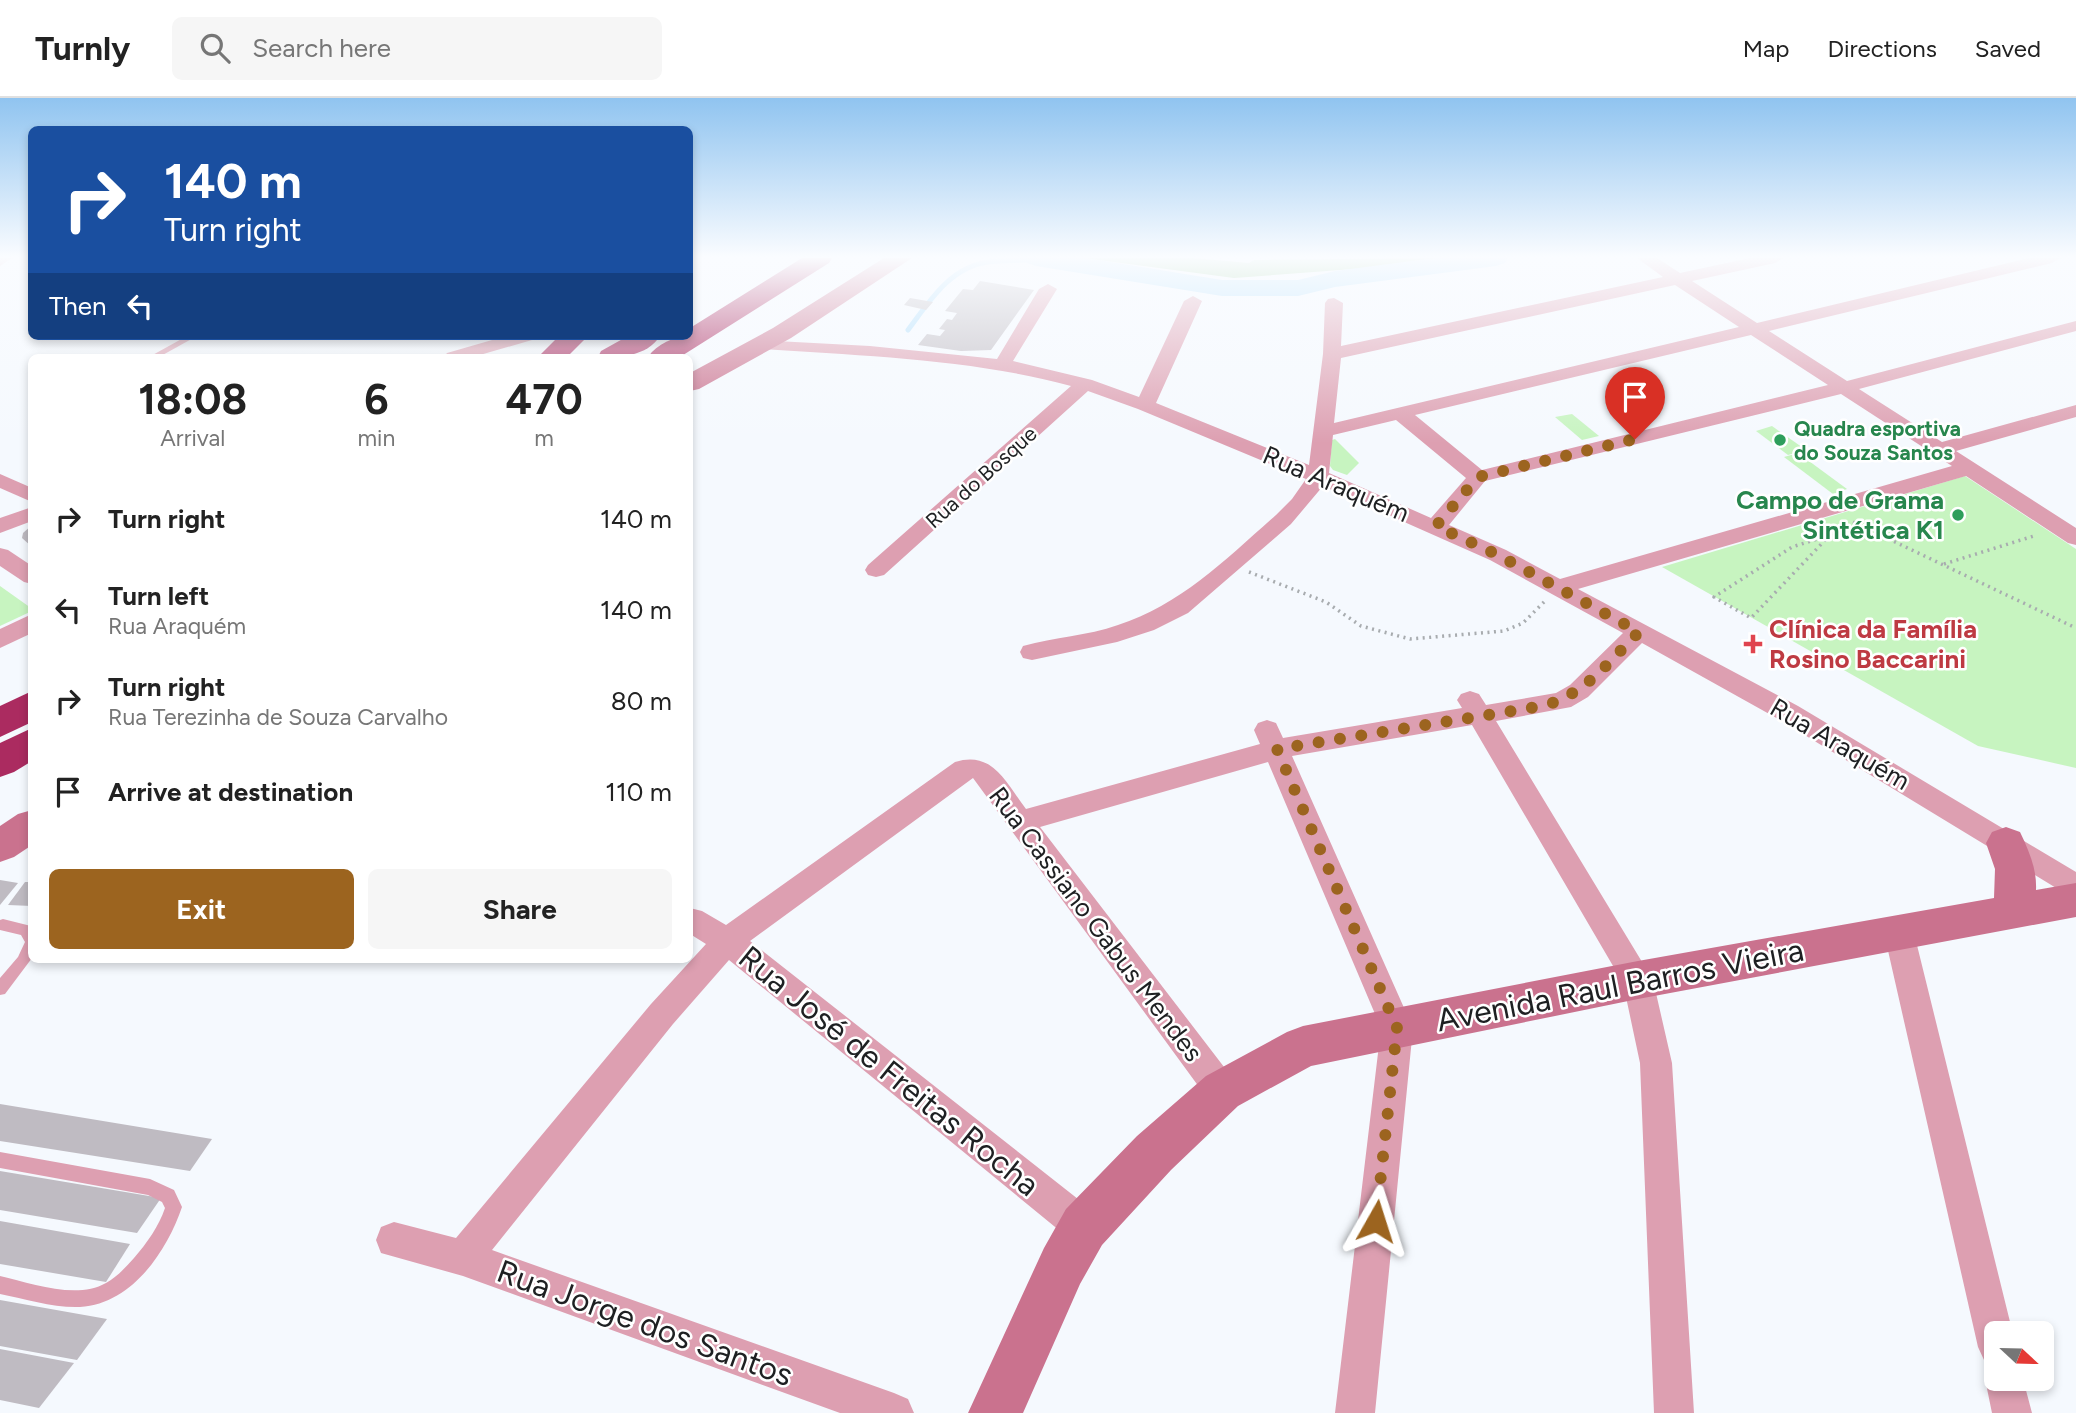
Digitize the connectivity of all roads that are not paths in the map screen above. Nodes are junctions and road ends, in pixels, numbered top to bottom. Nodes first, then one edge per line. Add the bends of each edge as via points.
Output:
1 (721, 319) edge
2 (804, 319) edge
3 (1030, 319) edge
4 (1185, 319) edge
5 (1333, 319) edge
6 (1495, 319) edge
7 (1739, 319) edge
8 (1794, 319) edge
9 (800, 322) junction
10 (2076, 326) edge
11 (1754, 329) junction
12 (693, 337) edge
13 (185, 340) edge
14 (512, 340) edge
15 (542, 340) edge
16 (570, 340) edge
17 (640, 340) edge
18 (688, 340) edge
19 (762, 344) junction
20 (828, 348) junction
21 (166, 350) junction
22 (159, 354) edge
23 (175, 354) edge
24 (463, 354) edge
25 (521, 354) edge
26 (554, 354) edge
27 (616, 354) edge
28 (666, 354) edge
29 (1332, 354) junction
30 (1002, 365) junction
31 (693, 381) edge
32 (1085, 384) junction
33 (1844, 387) junction
34 (1145, 405) junction
35 (2076, 411) edge
36 (1400, 413) junction
37 (1325, 431) junction
38 (1940, 449) junction
39 (1969, 468) junction
40 (1318, 476) junction
41 (1478, 477) junction
42 (0, 480) edge
43 (28, 494) edge
44 (28, 515) edge
45 (2059, 525) edge
46 (0, 526) edge
47 (1436, 526) junction
48 (2076, 538) edge
49 (0, 555) edge
50 (876, 570) dead end
51 (28, 574) edge
52 (1558, 587) junction
53 (28, 624) edge
54 (1639, 632) junction
55 (28, 637) edge
56 (0, 641) edge
57 (1032, 652) dead end
58 (28, 706) edge
59 (1475, 708) junction
60 (0, 723) edge
61 (1272, 739) junction
62 (28, 744) edge
63 (0, 762) edge
64 (1018, 822) junction
65 (28, 828) edge
66 (0, 846) edge
67 (2016, 849) junction
68 (2076, 876) edge
69 (2076, 887) edge
70 (2076, 900) edge
71 (2010, 912) junction
72 (693, 921) edge
73 (3, 925) dead end
74 (2076, 925) edge
75 (1899, 933) junction
76 (28, 934) edge
77 (727, 941) junction
78 (28, 951) edge
79 (1638, 981) junction
80 (0, 989) edge
81 (1397, 1028) junction
82 (1222, 1091) junction
83 (0, 1160) edge
84 (1084, 1227) junction
85 (394, 1240) dead end
86 (463, 1258) junction
87 (0, 1285) edge
88 (1991, 1321) edge
89 (2007, 1391) edge
90 (894, 1413) edge
91 (995, 1413) edge
92 (1355, 1413) edge
93 (1674, 1413) edge
94 (2012, 1413) edge

1 - 12 highway
2 - 9 street
3 - 30 street
4 - 34 street
5 - 29 street
6 - 29 street
7 - 11 street
8 - 11 street
9 - 19 street
9 - 20 street
10 - 33 street
11 - 33 street
11 - 36 street
13 - 21 lane
14 - 24 street
15 - 25 street
16 - 26 highway
17 - 27 highway
18 - 28 highway
19 - 20 street, Rua Araquém
19 - 31 street
20 - 30 street, Rua Araquém
21 - 22 lane
21 - 23 lane
29 - 37 street
30 - 32 street, Rua Araquém
32 - 34 street, Rua Araquém
32 - 50 street, Rua do Bosque
33 - 38 street
33 - 41 street
34 - 40 street, Rua Araquém
35 - 38 street
36 - 37 street
36 - 41 street
37 - 40 street
38 - 39 street
39 - 45 street
39 - 52 street
40 - 47 street, Rua Araquém
40 - 57 street via 1295,510 1179,608 1125,631
41 - 47 street
42 - 43 street
44 - 46 street
45 - 48 street
47 - 52 street, Rua Araquém
49 - 51 street
52 - 54 street, Rua Araquém
53 - 56 street
54 - 59 street via 1579,691 1562,701
54 - 67 street, Rua Araquém via 1788,713
55 - 56 street
58 - 60 highway
59 - 61 street
59 - 79 street
61 - 64 street
61 - 81 street
62 - 63 highway
64 - 77 street, Rua Cassiano Gabus Mendes via 982,771 964,769
64 - 82 street, Rua Cassiano Gabus Mendes
65 - 66 street
67 - 68 street, Rua Araquém
67 - 69 street, Rua Araquém
67 - 71 street via 2017,887
70 - 71 street, Avenida Raul Barros Vieira
71 - 74 street, Avenida Raul Barros Vieira
71 - 75 street, Avenida Raul Barros Vieira
72 - 77 street, Rua José de Freitas Rocha
73 - 76 lane
75 - 79 street, Avenida Raul Barros Vieira
75 - 88 street
77 - 84 street, Rua José de Freitas Rocha
77 - 86 street
78 - 80 lane
79 - 81 street, Avenida Raul Barros Vieira
79 - 93 street via 1656,1063
81 - 82 street, Avenida Raul Barros Vieira via 1303,1047
81 - 92 street
82 - 84 street, Avenida Raul Barros Vieira via 1154,1153
83 - 87 lane via 150,1187 168,1196 174,1207 168,1225 131,1278 106,1294 83,1299
84 - 91 street, Avenida Raul Barros Vieira
85 - 86 street, Rua Jorge dos Santos
86 - 90 street, Rua Jorge dos Santos
89 - 94 street

